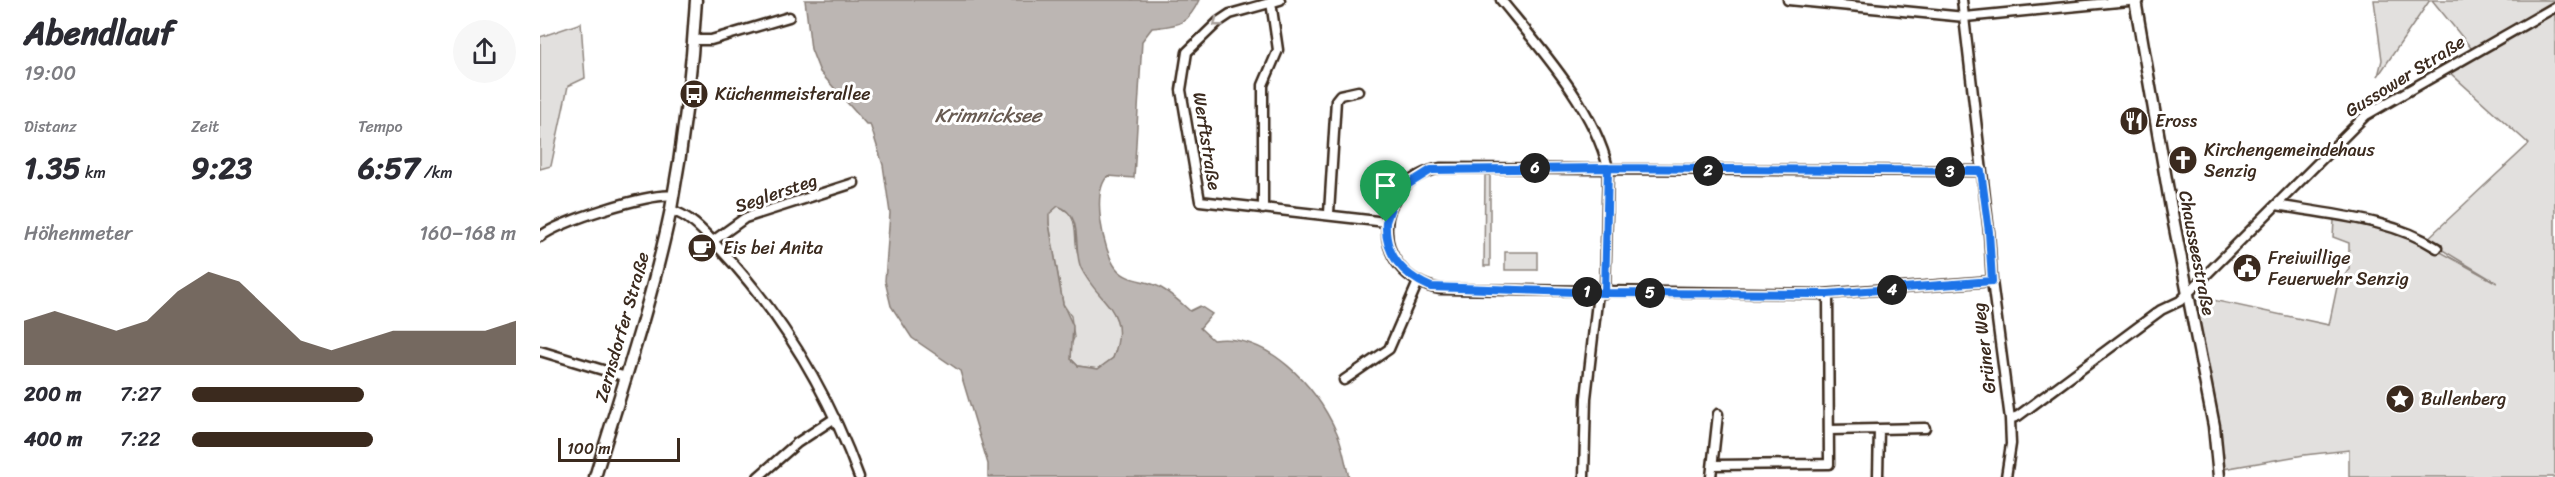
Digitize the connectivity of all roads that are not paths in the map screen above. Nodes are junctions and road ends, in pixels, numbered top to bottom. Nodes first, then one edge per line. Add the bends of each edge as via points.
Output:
1 (696, 0) edge
2 (1280, 0) edge
3 (1502, 0) edge
4 (1788, 0) edge
5 (1962, 0) edge
6 (2137, 0) edge
7 (1271, 2) junction
8 (2555, 7) edge
9 (789, 17) dead end
10 (1965, 17) junction
11 (693, 40) junction
12 (1358, 91) dead end
13 (1608, 168) junction
14 (1981, 171) junction
15 (854, 183) dead end
16 (673, 196) junction
17 (2277, 205) junction
18 (1263, 209) junction
19 (670, 210) junction
20 (1329, 213) junction
21 (1386, 222) junction
22 (540, 237) edge
23 (713, 242) junction
24 (2437, 248) dead end
25 (1992, 281) junction
26 (1418, 282) junction
27 (1602, 293) junction
28 (1828, 294) junction
29 (2187, 294) junction
30 (540, 351) edge
31 (626, 377) junction
32 (1344, 380) dead end
33 (1718, 414) dead end
34 (835, 418) junction
35 (2010, 419) junction
36 (1925, 428) dead end
37 (1879, 429) junction
38 (1830, 430) junction
39 (1713, 465) junction
40 (1878, 476) edge
41 (595, 477) edge
42 (758, 477) edge
43 (859, 477) edge
44 (1584, 477) edge
45 (1711, 477) edge
46 (2006, 477) edge
47 (2219, 477) edge

1 - 11 street, Zernsdorfer Straße
2 - 7 street, Werftstraße
3 - 13 street via 1589,119
4 - 10 street
5 - 10 street, Grüner Weg
6 - 10 street
6 - 29 street, Chausseestraße
7 - 18 street via 1278,50 1263,85
7 -> 18 street, Werftstraße via 1230,14 1213,26 1187,52 1181,90 1200,201
8 - 17 street, Gussower Straße via 2366,115
9 - 11 street via 711,40
10 - 14 street, Grüner Weg
11 - 16 street, Zernsdorfer Straße
12 - 20 street via 1340,95 1336,100
13 - 14 street
13 - 21 street via 1431,170 1404,187 1394,199
13 - 27 street
14 - 25 street, Grüner Weg
15 - 23 street, Seglersteg via 745,218
16 - 19 street, Zernsdorfer Straße
16 - 22 street via 639,200 558,224
17 - 24 street via 2362,219 2425,240
17 - 29 street, Gussower Straße
18 - 20 street
19 - 23 street via 688,218
19 - 31 street, Zernsdorfer Straße
20 - 21 street
21 - 26 street via 1394,257
23 - 34 street via 749,279 786,329
25 - 28 street
25 - 35 street, Grüner Weg
26 - 27 street via 1440,289
26 - 32 street via 1389,349
27 - 28 street
27 - 44 street via 1586,398
28 - 38 street
29 - 35 street, Gussower Straße
29 - 47 street, Chausseestraße via 2214,426
30 - 31 street
31 - 41 street, Zernsdorfer Straße
33 - 39 street
34 - 42 street via 797,443
34 - 43 street
35 - 46 street, Grüner Weg
36 - 37 street
37 - 38 street
37 - 40 street
38 - 39 street via 1829,464
39 - 45 street

